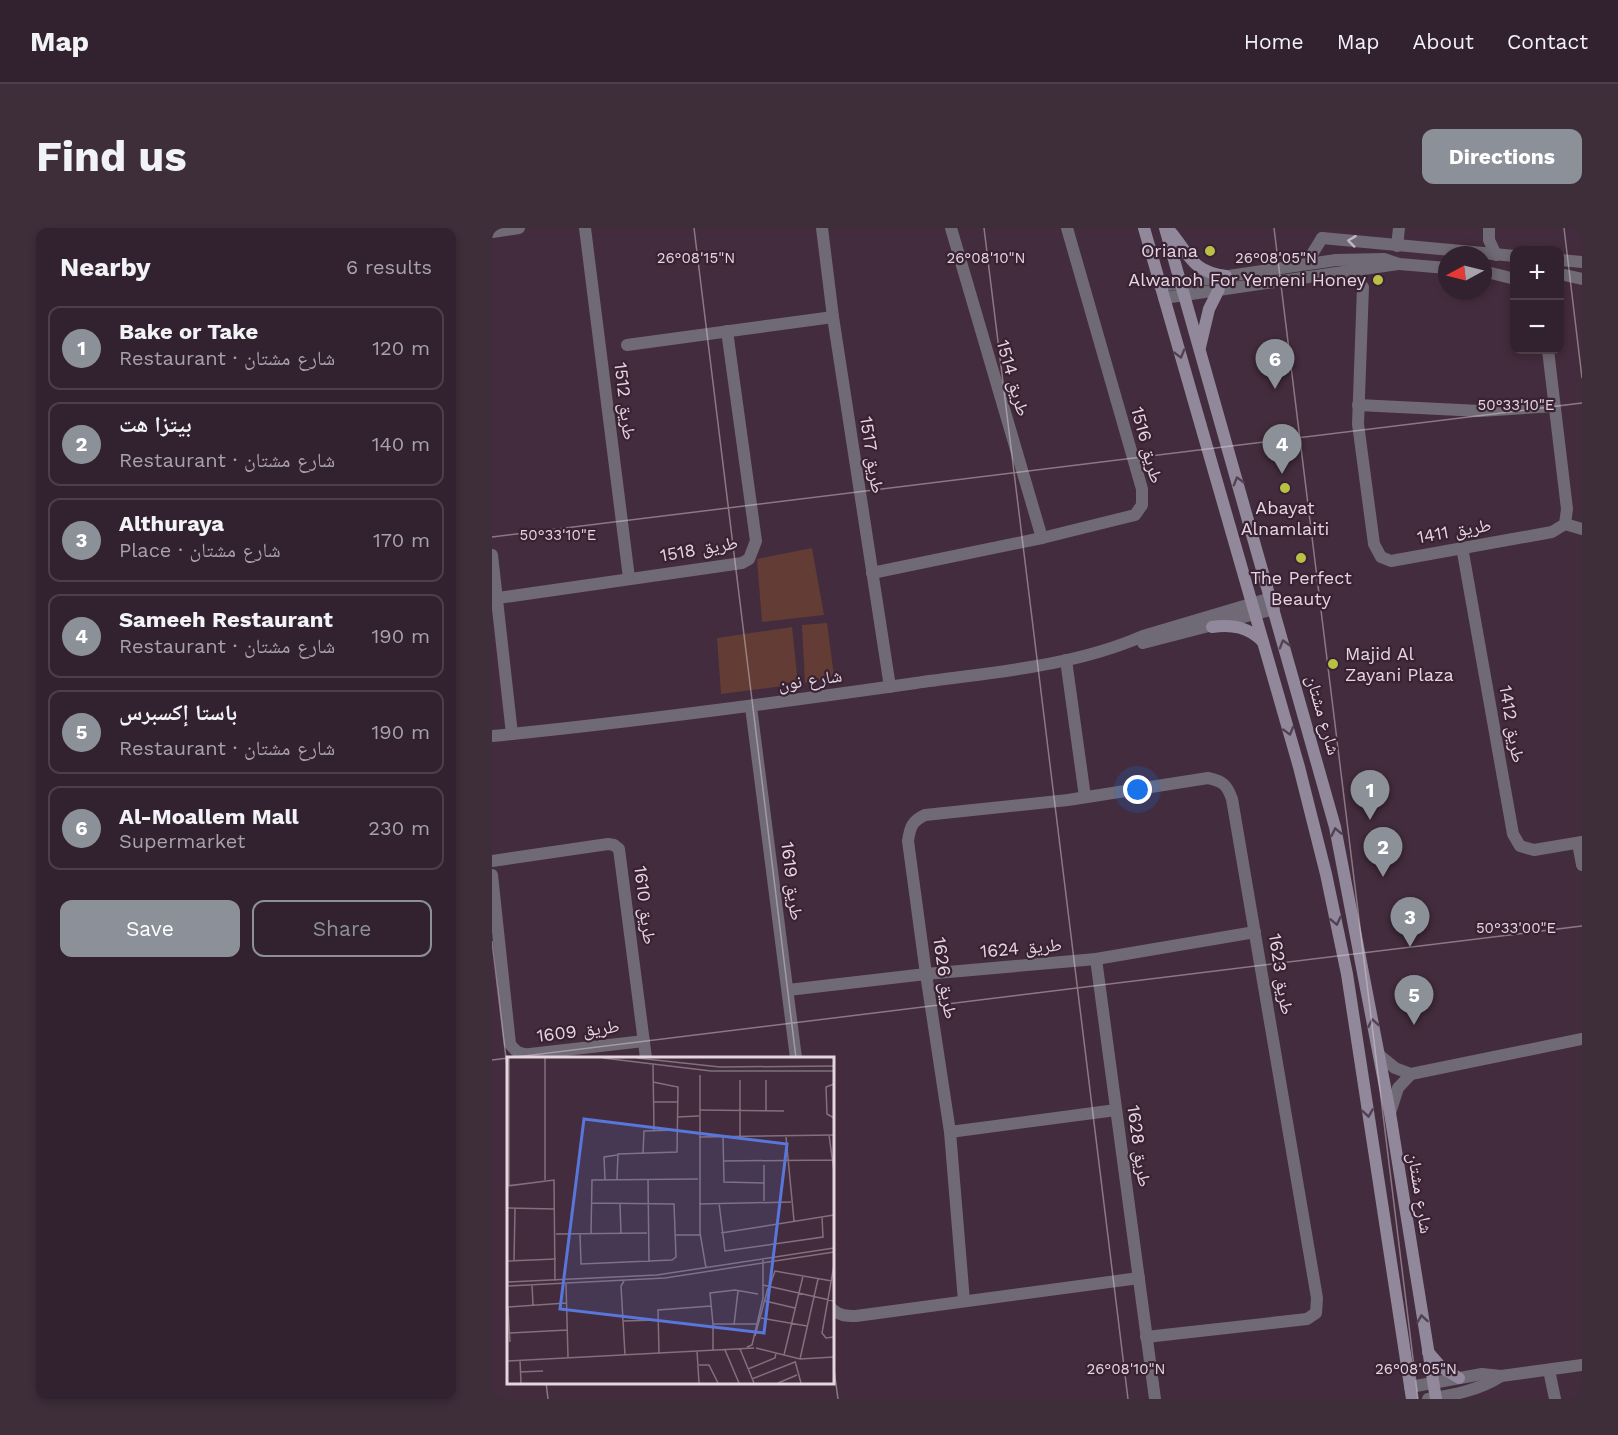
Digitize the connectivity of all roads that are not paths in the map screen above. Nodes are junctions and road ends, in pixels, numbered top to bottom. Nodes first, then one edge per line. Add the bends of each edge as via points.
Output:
1 (519, 228) edge
2 (585, 228) edge
3 (822, 228) edge
4 (951, 228) edge
5 (1067, 228) edge
6 (1144, 228) edge
7 (1166, 228) edge
8 (1399, 228) edge
9 (1489, 231) edge
10 (492, 232) edge
11 (1321, 233) edge
12 (1381, 244) junction
13 (1397, 246) junction
14 (1482, 246) edge
15 (1438, 250) edge
16 (1492, 255) edge
17 (1496, 255) junction
18 (1510, 256) edge
19 (1361, 259) junction
20 (1336, 260) junction
21 (1564, 260) edge
22 (1582, 262) edge
23 (1306, 264) junction
24 (1399, 264) junction
25 (1438, 267) edge
26 (1382, 268) junction
27 (1349, 270) junction
28 (1492, 271) edge
29 (1510, 271) edge
30 (1492, 273) edge
31 (1564, 275) edge
32 (1226, 276) junction
33 (1510, 278) edge
34 (1582, 279) edge
35 (1564, 282) edge
36 (1363, 287) junction
37 (1183, 289) junction
38 (1219, 289) junction
39 (1162, 292) junction
40 (833, 318) junction
41 (727, 331) junction
42 (627, 345) dead end
43 (1200, 348) junction
44 (1548, 354) edge
45 (1358, 405) junction
46 (1554, 406) junction
47 (1565, 524) junction
48 (1582, 529) edge
49 (1042, 538) junction
50 (1462, 547) junction
51 (492, 555) edge
52 (872, 573) junction
53 (629, 579) junction
54 (498, 598) junction
55 (1273, 604) junction
56 (1254, 609) junction
57 (1212, 627) junction
58 (1130, 643) junction
59 (1264, 643) junction
60 (1066, 660) junction
61 (890, 687) junction
62 (751, 707) junction
63 (512, 734) junction
64 (492, 736) edge
65 (1085, 797) junction
66 (910, 828) joint
67 (1580, 843) edge
68 (492, 861) edge
69 (1582, 866) edge
70 (492, 875) edge
71 (1256, 932) junction
72 (1096, 959) junction
73 (926, 974) junction
74 (788, 990) junction
75 (498, 995) edge
76 (1582, 1039) edge
77 (644, 1041) junction
78 (1379, 1055) junction
79 (646, 1057) edge
80 (796, 1057) edge
81 (1411, 1074) junction
82 (1116, 1110) junction
83 (1390, 1113) junction
84 (950, 1132) junction
85 (1139, 1278) junction
86 (964, 1301) junction
87 (834, 1311) edge
88 (1146, 1337) junction
89 (1427, 1350) junction
90 (1582, 1365) edge
91 (1549, 1370) junction
92 (1501, 1376) junction
93 (1459, 1378) junction
94 (1433, 1383) junction
95 (1411, 1393) edge
96 (1155, 1399) edge
97 (1433, 1399) edge
98 (1554, 1399) edge

1 - 10 street
2 - 53 street, طريق 1512
3 - 40 street, طريق 1517
4 - 49 street, طريق 1514
5 - 49 street, طريق 1516 via 1142,489 1142,505 1136,515
6 - 39 street, شارع مشتان
7 - 32 street via 1198,269
7 - 37 street, شارع مشتان
8 - 13 street
9 - 14 street
9 - 17 street
12 -> 11 street
11 - 20 street
11 - 23 street
12 - 13 street
12 - 19 street
13 - 15 street
16 - 17 street
17 - 18 street
19 - 20 street
19 - 24 street via 1384,259
20 - 23 street
21 - 22 street
23 - 32 street
24 - 25 street
24 - 26 street
26 - 27 street
26 - 36 street
27 - 36 street
27 - 38 street
28 - 29 street
30 - 33 street
31 - 34 street
32 - 37 street
34 - 35 street
36 - 45 street, طريق 1411
37 - 38 street
37 - 39 street
37 - 43 street, شارع مشتان
38 - 43 street via 1209,309
39 -> 56 street, شارع مشتان
40 - 41 street
40 - 52 street, طريق 1517
41 - 42 street
41 - 53 street, طريق 1518 via 755,546 749,559 742,563
55 -> 43 street, شارع مشتان
44 - 46 street
45 - 46 street via 1480,411
45 - 50 street, طريق 1411 via 1374,544 1381,557 1392,561
46 - 47 street via 1567,509
47 - 48 street
47 - 50 street, طريق 1411 via 1552,532
49 - 52 street, طريق 1516
50 - 67 street, طريق 1412 via 1513,834 1520,846 1534,850
51 - 54 street
52 - 61 street, طريق 1517
53 - 54 street, طريق 1518
54 - 63 street
55 - 56 street, شارع نون
78 -> 55 street, شارع مشتان via 1335,827
56 - 57 street, شارع نون
56 - 58 street, شارع نون via 1143,636
56 - 59 street, شارع مشتان
57 - 58 street, شارع نون via 1153,642
57 - 59 street via 1238,626
58 - 60 street, شارع نون
59 -> 95 street, شارع مشتان via 1302,777 1347,974
60 - 61 street, شارع نون
60 - 65 street
61 - 62 street, شارع نون
62 - 63 street, شارع نون
62 - 74 street, طريق 1619
63 - 64 street, شارع نون
65 - 66 street, طريق 1623 via 925,815
65 - 71 street, طريق 1623 via 1208,778 1220,780 1228,787 1232,799
66 - 73 street, طريق 1626 via 908,841
67 - 69 street, طريق 1412
68 - 77 street, طريق 1610 via 608,844 619,849
70 - 75 street, طريق 1609
71 - 72 street, طريق 1624
71 - 88 street, طريق 1623 via 1317,1298 1316,1313 1307,1318
72 - 73 street, طريق 1624
72 - 82 street, طريق 1628
73 - 74 street, طريق 1624
73 - 84 street, طريق 1626
74 - 80 street, طريق 1619
75 - 77 street, طريق 1609 via 510,1044 522,1054
76 - 81 street
77 - 79 street, طريق 1610
78 - 81 street via 1395,1068
78 - 83 street, شارع مشتان
81 - 83 street via 1398,1088
82 - 84 street
82 - 85 street, طريق 1628
89 -> 83 street, شارع مشتان
84 - 86 street, طريق 1626
85 - 86 street
85 - 88 street, طريق 1628
86 - 87 street via 846,1316
88 - 96 street, طريق 1628
89 - 93 street via 1441,1367
89 - 94 street, شارع مشتان
90 - 91 street
91 - 92 street
91 - 98 street
92 - 93 street
92 - 97 street via 1474,1389
93 - 94 street
94 - 95 street
94 - 97 street, شارع مشتان

